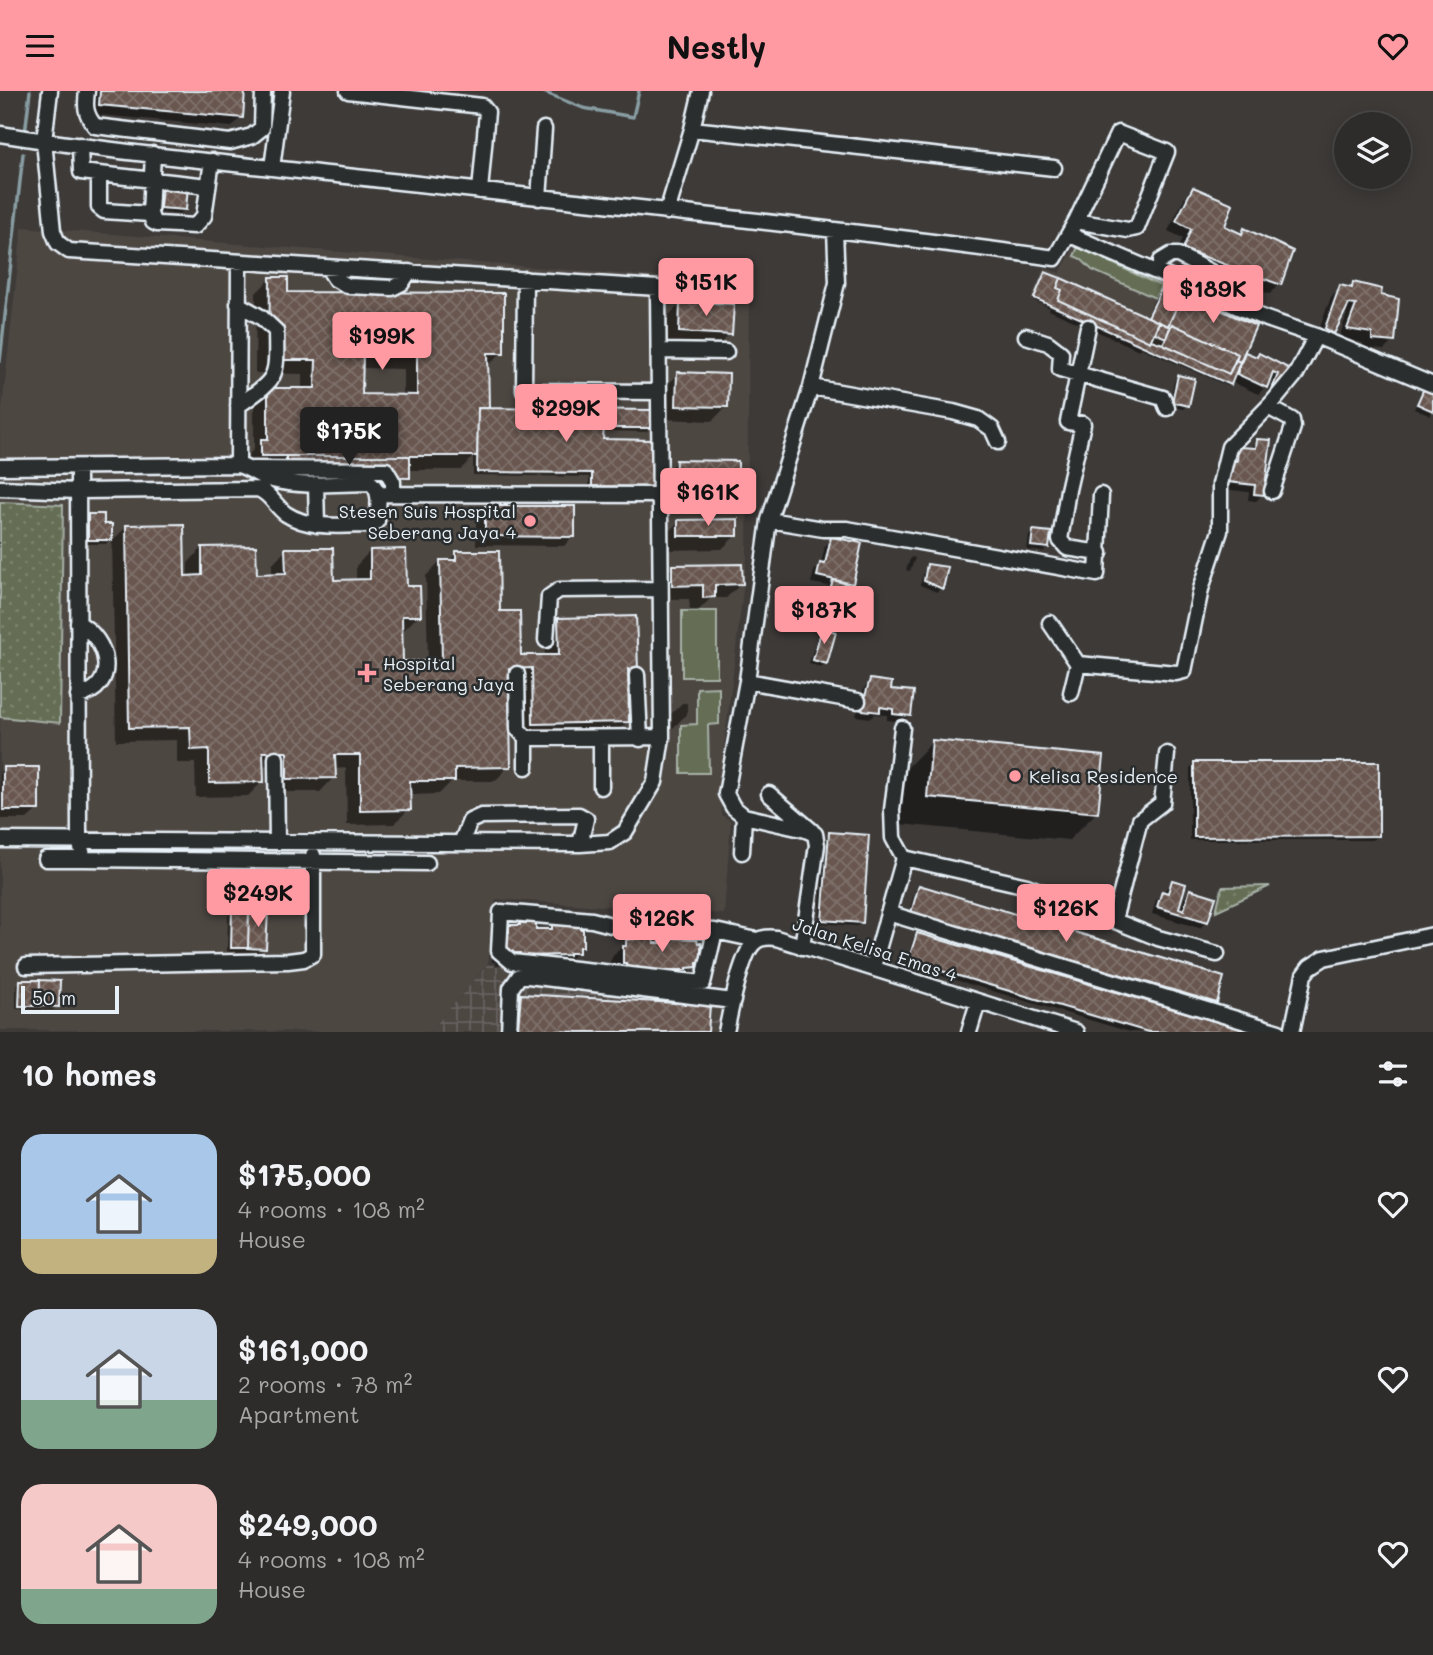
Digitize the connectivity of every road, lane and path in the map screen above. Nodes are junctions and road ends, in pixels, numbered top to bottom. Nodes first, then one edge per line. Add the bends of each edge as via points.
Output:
1 (50, 91) edge
2 (87, 91) edge
3 (262, 91) edge
4 (282, 91) edge
5 (348, 91) edge
6 (701, 91) edge
7 (544, 129) dead end
8 (692, 129) junction
9 (0, 134) edge
10 (44, 141) junction
11 (230, 142) junction
12 (80, 145) junction
13 (153, 154) junction
14 (212, 161) junction
15 (228, 163) junction
16 (272, 168) junction
17 (1054, 168) dead end
18 (99, 174) junction
19 (152, 180) junction
20 (208, 186) junction
21 (480, 191) junction
22 (538, 198) junction
23 (667, 212) junction
24 (150, 214) junction
25 (1076, 221) junction
26 (835, 230) junction
27 (1070, 235) junction
28 (1161, 261) dead end
29 (239, 263) junction
30 (525, 279) junction
31 (238, 304) junction
32 (1241, 307) junction
33 (1088, 327) dead end
34 (1316, 336) junction
35 (1026, 337) dead end
36 (659, 351) junction
37 (726, 352) dead end
38 (1076, 376) junction
39 (1433, 385) edge
40 (811, 387) junction
41 (659, 392) junction
42 (238, 405) junction
43 (1268, 407) junction
44 (1167, 408) dead end
45 (998, 442) dead end
46 (181, 466) junction
47 (0, 467) edge
48 (78, 467) junction
49 (245, 467) junction
50 (316, 484) junction
51 (0, 488) edge
52 (181, 490) junction
53 (78, 491) junction
54 (1272, 491) dead end
55 (386, 494) junction
56 (659, 495) junction
57 (1101, 495) dead end
58 (769, 520) junction
59 (317, 525) junction
60 (1100, 553) junction
61 (660, 589) junction
62 (79, 623) junction
63 (1050, 623) dead end
64 (546, 640) dead end
65 (1078, 664) junction
66 (517, 674) dead end
67 (637, 675) dead end
68 (747, 681) junction
69 (1071, 693) dead end
70 (79, 696) junction
71 (858, 701) dead end
72 (902, 727) dead end
73 (662, 737) junction
74 (526, 738) junction
75 (601, 739) junction
76 (640, 739) junction
77 (1167, 754) dead end
78 (276, 758) dead end
79 (526, 767) dead end
80 (601, 787) dead end
81 (769, 795) dead end
82 (744, 816) junction
83 (816, 834) junction
84 (0, 840) edge
85 (79, 840) junction
86 (277, 842) junction
87 (313, 842) junction
88 (461, 843) junction
89 (580, 844) junction
90 (742, 852) dead end
91 (904, 858) junction
92 (46, 859) dead end
93 (84, 859) junction
94 (312, 862) junction
95 (427, 863) dead end
96 (888, 913) junction
97 (1114, 921) junction
98 (715, 931) junction
99 (1433, 935) edge
100 (757, 940) junction
101 (802, 947) junction
102 (1216, 954) dead end
103 (26, 966) dead end
104 (873, 967) junction
105 (733, 1001) junction
106 (978, 1002) junction
107 (509, 1032) edge
108 (726, 1032) edge
109 (969, 1032) edge
110 (1076, 1032) edge
111 (1279, 1032) edge
112 (1292, 1032) edge

1 - 10 street
2 - 11 street via 87,117 94,126
3 - 11 street via 262,128
4 - 16 street
5 - 21 street via 482,106 487,112
6 - 8 street
7 - 22 street
8 - 17 street
8 - 23 street
9 - 10 street
10 - 12 street
10 - 29 street via 53,231 58,243 69,251
11 - 15 street
12 - 13 street
12 - 18 street via 81,172
13 - 14 street
13 - 19 street
14 - 15 street
14 - 20 street
15 - 16 street
16 - 21 street
18 - 19 street
18 - 24 street via 99,207 104,211
19 - 20 street
19 - 24 street
20 - 24 street via 204,216 195,226 157,224
21 - 22 street
22 - 23 street
23 - 26 street
25 - 25 street via 1118,133 1167,152 1137,228
25 - 27 street
26 - 27 street via 1055,258
26 - 40 street via 837,283
27 - 32 street
28 - 32 street via 1178,255 1237,286 1243,294
29 - 30 street
29 - 31 street
30 - 36 street via 658,288
30 - 41 street via 524,391
31 - 42 street
31 - 42 street via 276,331 277,370 266,386
32 - 34 street
33 - 38 street
34 - 39 street
34 - 43 street via 1296,374
35 - 38 street via 1048,343 1061,353 1060,369
36 - 37 street
36 - 41 street
38 - 44 street via 1163,398
38 - 60 street via 1068,422 1083,424 1060,540 1067,548
40 - 45 street via 978,419 992,429
40 - 58 street
41 - 56 street
42 - 49 street
43 - 54 street via 1292,420 1293,427
43 - 65 street via 1229,447 1220,484 1220,531 1201,589 1184,671
46 - 48 street
46 - 49 street
46 - 52 street
47 - 48 street
48 - 53 street
49 - 50 street via 269,480
49 - 55 street via 386,470 393,482
50 - 55 street via 372,483
50 - 59 street
51 - 53 street
52 - 53 street
52 - 59 street via 258,489 286,514
53 - 62 street
55 - 56 street
55 - 59 street via 372,525
56 - 61 street
57 - 60 street
58 - 60 street via 846,529 1097,574
58 - 68 street
61 - 64 street via 559,590 549,597
61 - 73 street
62 - 70 street
62 - 70 street via 94,635 105,656 97,688
63 - 65 street
65 - 69 street
66 - 74 street via 517,729
67 - 76 street
68 - 71 street
68 - 82 street via 726,794
70 - 85 street
72 - 91 street via 892,810 893,838
73 - 76 street
73 - 89 street via 655,782 625,832 610,842
74 - 75 street
74 - 79 street
75 - 76 street
75 - 80 street
77 - 97 street via 1162,803 1140,820
78 - 86 street
81 - 83 street
82 - 83 street
82 - 90 street
83 - 101 street
84 - 85 street
85 - 86 street
85 - 93 street
86 - 87 street
87 - 88 street
87 - 94 street
88 - 89 street
88 - 89 street via 470,821 481,816 579,815 586,819
91 - 96 street
91 - 97 street via 1027,886
92 - 93 street
93 - 94 street
94 - 95 street
94 - 103 street via 313,954 304,959
96 - 104 street
96 - 111 street
97 - 102 street
98 - 98 street, Jalan Kelisa Emas 4 via 704,983 512,962 499,951 500,912 615,926
98 - 100 street, Jalan Kelisa Emas 4
99 - 112 street via 1324,958 1310,967 1304,975
100 - 101 street, Jalan Kelisa Emas 4 via 776,938
100 - 105 street via 749,947
101 - 104 street, Jalan Kelisa Emas 4
104 - 106 street, Jalan Kelisa Emas 4
105 - 107 street via 520,975 511,988
105 - 108 street
106 - 109 street
106 - 110 street, Jalan Kelisa Emas 4

